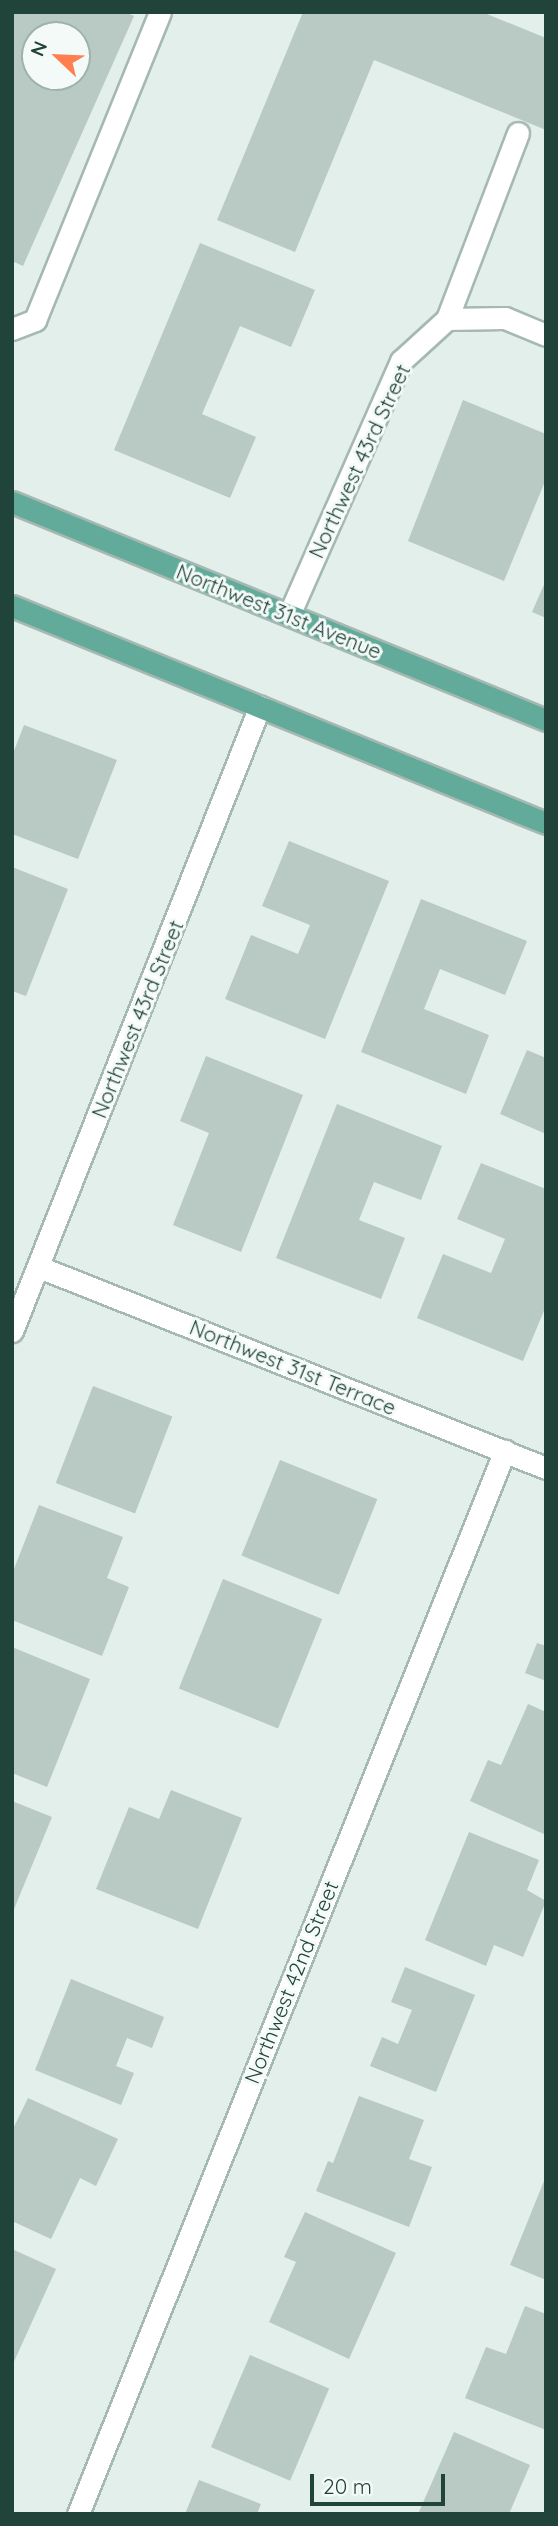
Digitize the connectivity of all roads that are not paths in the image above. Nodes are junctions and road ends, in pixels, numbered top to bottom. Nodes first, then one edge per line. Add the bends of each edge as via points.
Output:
1 (160, 12) edge
2 (517, 133) dead end
3 (447, 319) junction
4 (12, 329) edge
5 (546, 335) edge
6 (12, 502) edge
7 (12, 606) edge
8 (289, 615) junction
9 (260, 706) junction
10 (546, 720) edge
11 (546, 823) edge
12 (39, 1266) junction
13 (12, 1331) edge
14 (505, 1450) junction
15 (546, 1468) edge
16 (78, 2514) edge

1 - 4 street via 35,320
2 - 3 street
3 - 5 street via 505,318
3 - 8 street, Northwest 43rd Street via 401,360
6 - 8 main road, Northwest 31st Avenue
7 - 9 main road
8 - 10 main road, Northwest 31st Avenue
9 - 11 main road
9 - 12 street, Northwest 43rd Street
12 - 13 street, Northwest 43rd Street
12 - 14 street, Northwest 31st Terrace
14 - 15 street, Northwest 31st Terrace
14 - 16 street, Northwest 42nd Street

